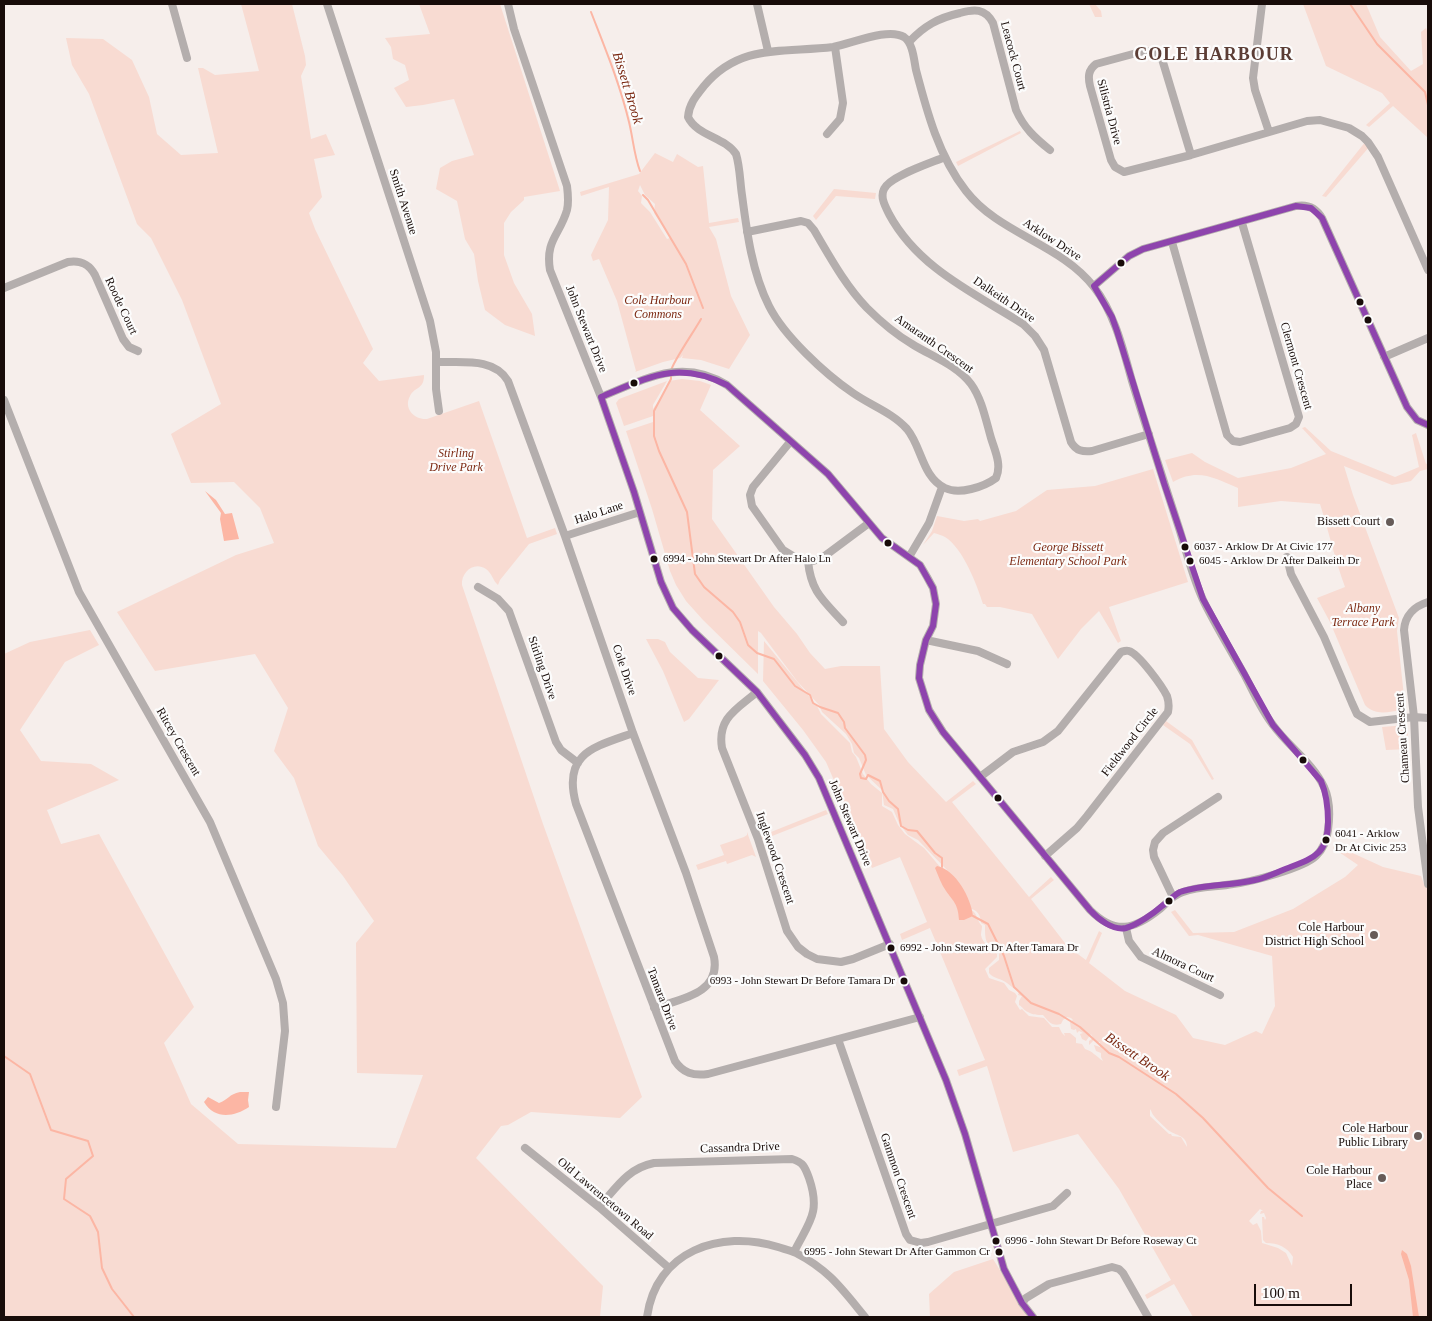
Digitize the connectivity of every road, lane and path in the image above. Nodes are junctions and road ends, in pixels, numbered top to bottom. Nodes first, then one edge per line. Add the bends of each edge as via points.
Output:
1 (172, 4) edge
2 (327, 4) edge
3 (508, 4) edge
4 (757, 4) edge
5 (1262, 4) edge
6 (908, 42) junction
7 (834, 47) junction
8 (768, 51) junction
9 (187, 58) dead end
10 (1269, 132) junction
11 (827, 134) dead end
12 (1050, 150) dead end
13 (1191, 155) junction
14 (945, 157) junction
15 (1242, 222) junction
16 (747, 232) junction
17 (1172, 242) junction
18 (1428, 270) edge
19 (1094, 286) junction
20 (4, 288) edge
21 (1428, 338) edge
22 (138, 351) dead end
23 (1384, 357) junction
24 (437, 362) junction
25 (601, 396) junction
26 (4, 400) edge
27 (439, 411) dead end
28 (1428, 425) edge
29 (1148, 434) junction
30 (790, 442) junction
31 (942, 487) junction
32 (640, 512) junction
33 (869, 523) junction
34 (565, 536) junction
35 (909, 557) junction
36 (1287, 557) dead end
37 (808, 561) junction
38 (478, 587) dead end
39 (1428, 602) edge
40 (843, 622) dead end
41 (926, 640) junction
42 (1007, 664) dead end
43 (757, 692) junction
44 (1414, 717) junction
45 (1428, 718) edge
46 (633, 734) junction
47 (578, 763) junction
48 (980, 777) junction
49 (1218, 797) dead end
50 (1045, 856) junction
51 (1428, 884) edge
52 (1173, 897) junction
53 (1126, 928) junction
54 (890, 944) junction
55 (1220, 995) dead end
56 (654, 1008) junction
57 (920, 1017) junction
58 (838, 1039) junction
59 (276, 1107) dead end
60 (525, 1148) dead end
61 (1067, 1193) dead end
62 (599, 1207) junction
63 (991, 1224) junction
64 (794, 1252) junction
65 (669, 1268) junction
66 (1022, 1303) junction
67 (860, 1316) edge
68 (647, 1317) edge
69 (1033, 1317) edge
70 (1148, 1317) edge

1 - 9 street
2 - 24 street, Smith Avenue via 430,321
3 - 25 street, John Stewart Drive via 567,186 567,210 549,249 550,270
4 - 8 street
5 - 10 street via 1253,78
6 - 7 street via 899,35 883,34
6 - 12 street, Leacock Court via 923,28 943,17 973,9 985,13 994,23 1020,120 1026,130
6 - 14 street, Arklow Drive via 930,120
7 - 8 street
7 - 11 street via 843,103 840,118
8 - 16 street via 733,62 714,75 690,104 688,117 695,126 735,152
10 - 13 street, Silistria Drive
10 - 18 street, Silistria Drive via 1307,120 1320,120 1350,128 1362,136 1378,157
13 - 13 street, Silistria Drive via 1130,172 1117,170 1110,160 1090,86 1088,77 1091,69 1101,62 1144,51 1159,55
14 - 19 street, Arklow Drive via 966,192 985,211 1064,260
14 - 29 street, Dalkeith Drive via 893,180 884,188 886,207 904,237 936,269 1023,324 1035,336 1044,350 1071,442 1077,450 1092,451
15 - 17 street
15 - 17 street, Clermont Crescent via 1299,418 1290,428 1240,442 1228,437
15 - 23 street via 1299,205 1318,212
16 - 31 street via 754,266 774,315 804,351 833,377 906,428 929,472
16 - 31 street, Amaranth Crescent via 807,222 847,284 868,308 898,335 958,372 972,386 998,459 998,472 994,480 966,490
17 - 19 street via 1129,256
19 - 29 street, Arklow Drive via 1112,317
20 - 22 street, Roode Court via 68,262 84,263 94,274 123,339
21 - 23 street
23 - 28 street via 1410,412
24 - 27 street, Smith Avenue
24 - 34 street, Cole Drive via 489,364 507,378
25 - 30 street via 669,371 704,374 727,385
25 - 32 street, John Stewart Drive
26 - 59 street, Ritcey Crescent via 79,592 207,816 276,979 285,1022
29 - 52 street, Arklow Drive via 1203,599 1272,725 1321,781 1326,792 1329,818 1326,840 1320,852 1309,861 1256,880 1193,889
30 - 33 street via 834,481
30 - 37 street via 753,487 750,499 782,550 794,558
31 - 35 street via 929,523
32 - 34 street, Halo Lane
32 - 43 street, John Stewart Drive via 673,608
33 - 35 street via 882,538
33 - 37 street via 825,557
34 - 46 street, Cole Drive
35 - 41 street via 920,566 933,588 936,604 933,626
36 - 44 street via 1291,574 1324,637 1357,714 1370,722
37 - 40 street via 818,595
38 - 47 street, Stirling Drive via 494,596 509,611 556,742
39 - 44 street, Chameau Crescent via 1414,609 1405,620 1404,627
41 - 42 street via 978,651
41 - 48 street via 919,678 926,705 936,723
43 - 54 street, John Stewart Drive via 819,778
43 - 54 street, Inglewood Crescent via 726,720 721,734 722,748 758,839 787,931 807,954 830,962 853,959
44 - 45 street
44 - 51 street, Chameau Crescent via 1418,807
46 - 47 street via 593,749
46 - 56 street, Cole Drive via 686,873 715,963 711,981 698,992
47 - 56 street, Tamara Drive via 572,779 576,804
48 - 50 street
48 - 50 street, Fieldwood Circle via 1014,752 1043,742 1058,731 1121,652 1127,650 1134,654 1151,673 1167,696 1168,712 1087,816
49 - 52 street via 1155,842 1154,857
50 - 53 street via 1097,918 1114,927
52 - 53 street, Arklow Drive via 1148,917
53 - 55 street, Almora Court via 1129,941 1141,957
54 - 57 street, John Stewart Drive
56 - 58 street, Tamara Drive via 674,1060 683,1070 695,1075 714,1073
57 - 58 street, Tamara Drive
57 - 63 street, John Stewart Drive via 965,1134
58 - 63 street, Gammon Crescent via 909,1239 921,1243
60 - 62 street, Old Lawrencetown Road
61 - 63 street via 1053,1206
62 - 64 street, Cassandra Drive via 628,1174 654,1162 792,1158 806,1169 815,1201 814,1210
62 - 65 street, Old Lawrencetown Road
63 - 66 street, John Stewart Drive via 1004,1269
64 - 65 street via 746,1240 720,1241 690,1252
64 - 67 street via 835,1280
65 - 68 street via 653,1293
66 - 69 street, John Stewart Drive
66 - 70 street via 1050,1284 1112,1267 1123,1273

